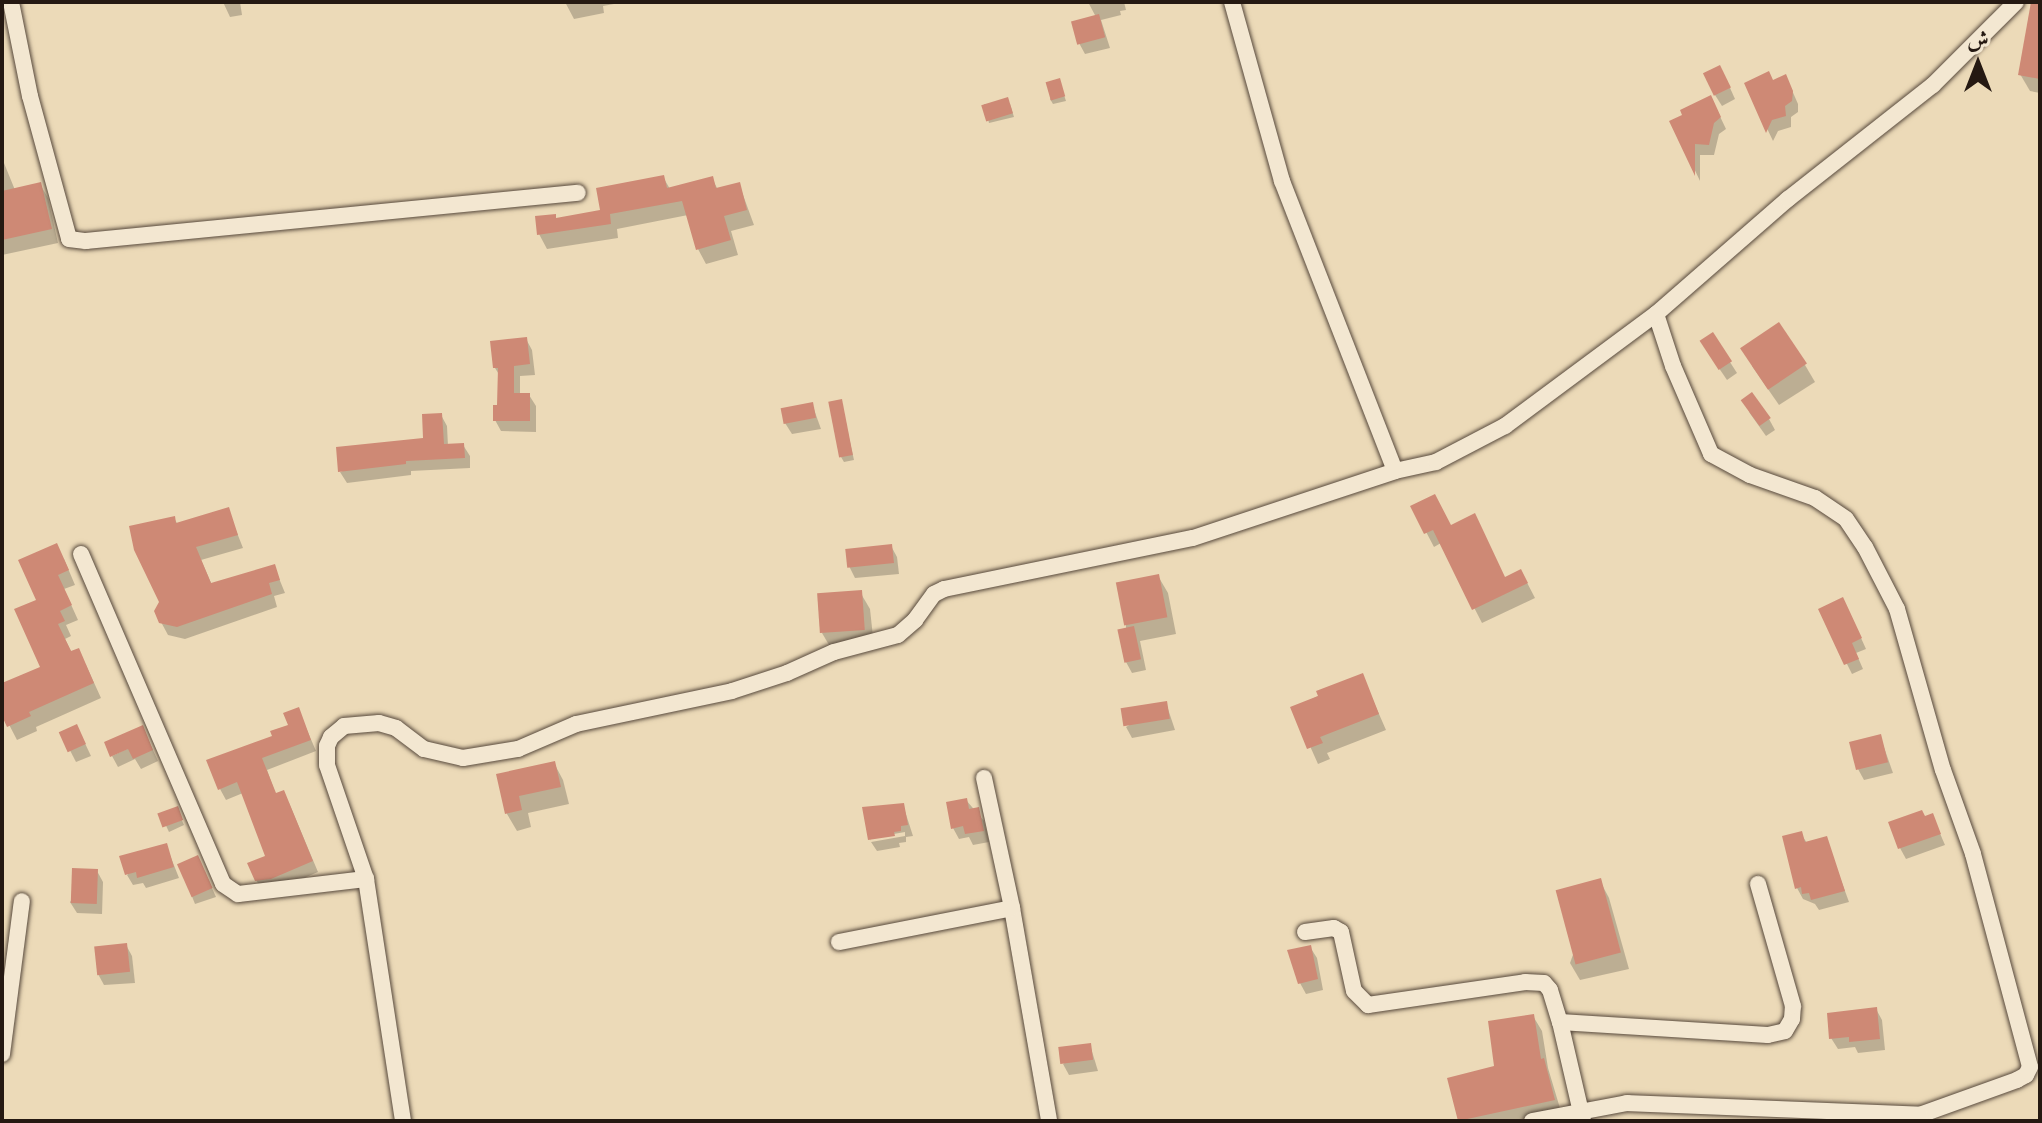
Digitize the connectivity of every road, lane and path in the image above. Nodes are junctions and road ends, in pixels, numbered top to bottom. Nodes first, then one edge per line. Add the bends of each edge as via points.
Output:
1 (11, 2) edge
2 (1232, 2) edge
3 (2016, 2) edge
4 (578, 193) dead end
5 (1656, 314) junction
6 (1395, 471) junction
7 (81, 554) dead end
8 (984, 778) dead end
9 (366, 879) junction
10 (1758, 884) dead end
11 (22, 901) dead end
12 (1012, 908) junction
13 (1305, 932) dead end
14 (839, 942) dead end
15 (1560, 1022) junction
16 (2, 1054) edge
17 (1582, 1116) edge
18 (1921, 1118) edge
19 (403, 1121) edge
20 (1049, 1121) edge
21 (1532, 1121) edge

1 - 4 street via 69,239
2 - 6 street via 1282,181
3 - 5 street via 1933,85 1788,199
5 - 6 street via 1505,426 1436,462
5 - 18 street via 1711,454 1750,475 1815,498 1846,519 1897,609 1973,854 2030,1067 2017,1080
6 - 9 street via 1193,538 944,589 898,635 834,652 732,691 576,724 518,749 463,758 424,749 396,728 379,723 344,726 327,746 327,765
7 - 9 street via 223,884 238,894
8 - 12 street
9 - 19 street
10 - 15 street via 1793,1006 1785,1031 1768,1035
11 - 16 street
12 - 14 street
12 - 20 street
13 - 15 street via 1341,932 1354,991 1368,1005 1537,981 1550,990
15 - 17 street
17 - 18 street via 1627,1103
17 - 21 street

